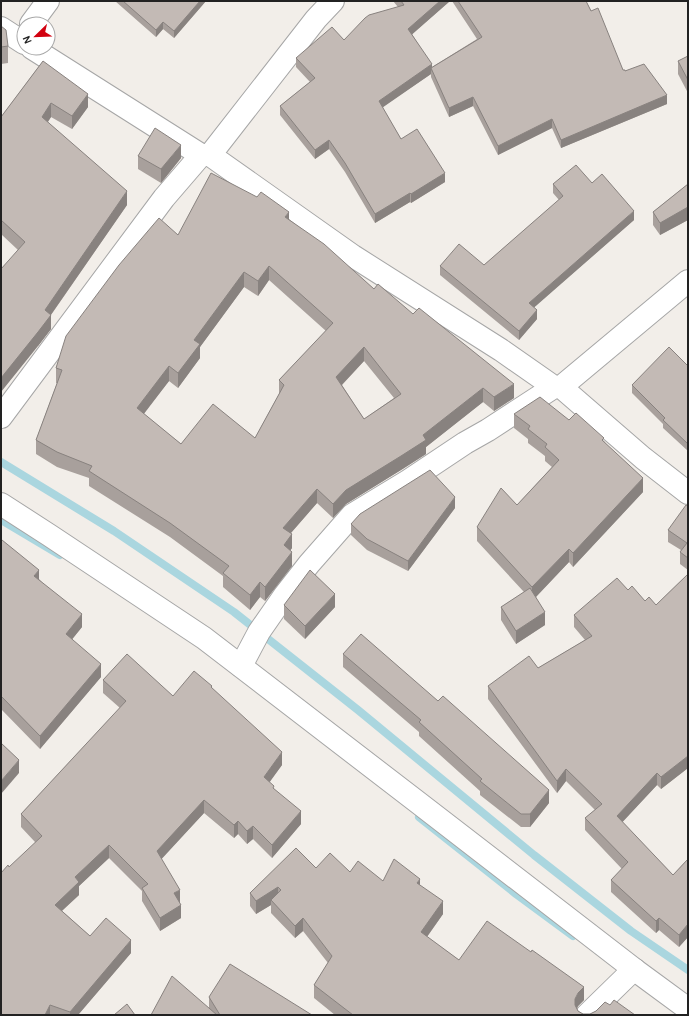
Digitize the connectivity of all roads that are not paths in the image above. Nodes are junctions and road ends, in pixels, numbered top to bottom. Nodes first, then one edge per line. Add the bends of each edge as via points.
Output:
1 (48, 1) edge
2 (333, 1) edge
3 (39, 16) edge
4 (1, 28) edge
5 (16, 34) edge
6 (54, 56) edge
7 (205, 155) junction
8 (688, 281) edge
9 (558, 387) junction
10 (1, 417) edge
11 (688, 494) edge
12 (1, 504) edge
13 (241, 666) junction
14 (635, 970) junction
15 (688, 1009) edge
16 (587, 1015) edge

1 - 3 street
2 - 7 street
4 - 5 street
6 - 7 street
7 - 9 street via 353,256
7 - 10 street via 164,198
8 - 9 street
9 - 11 street
9 - 13 street via 352,515 284,596 259,632
12 - 13 street via 204,638
13 - 14 street
14 - 15 street
14 - 16 street

